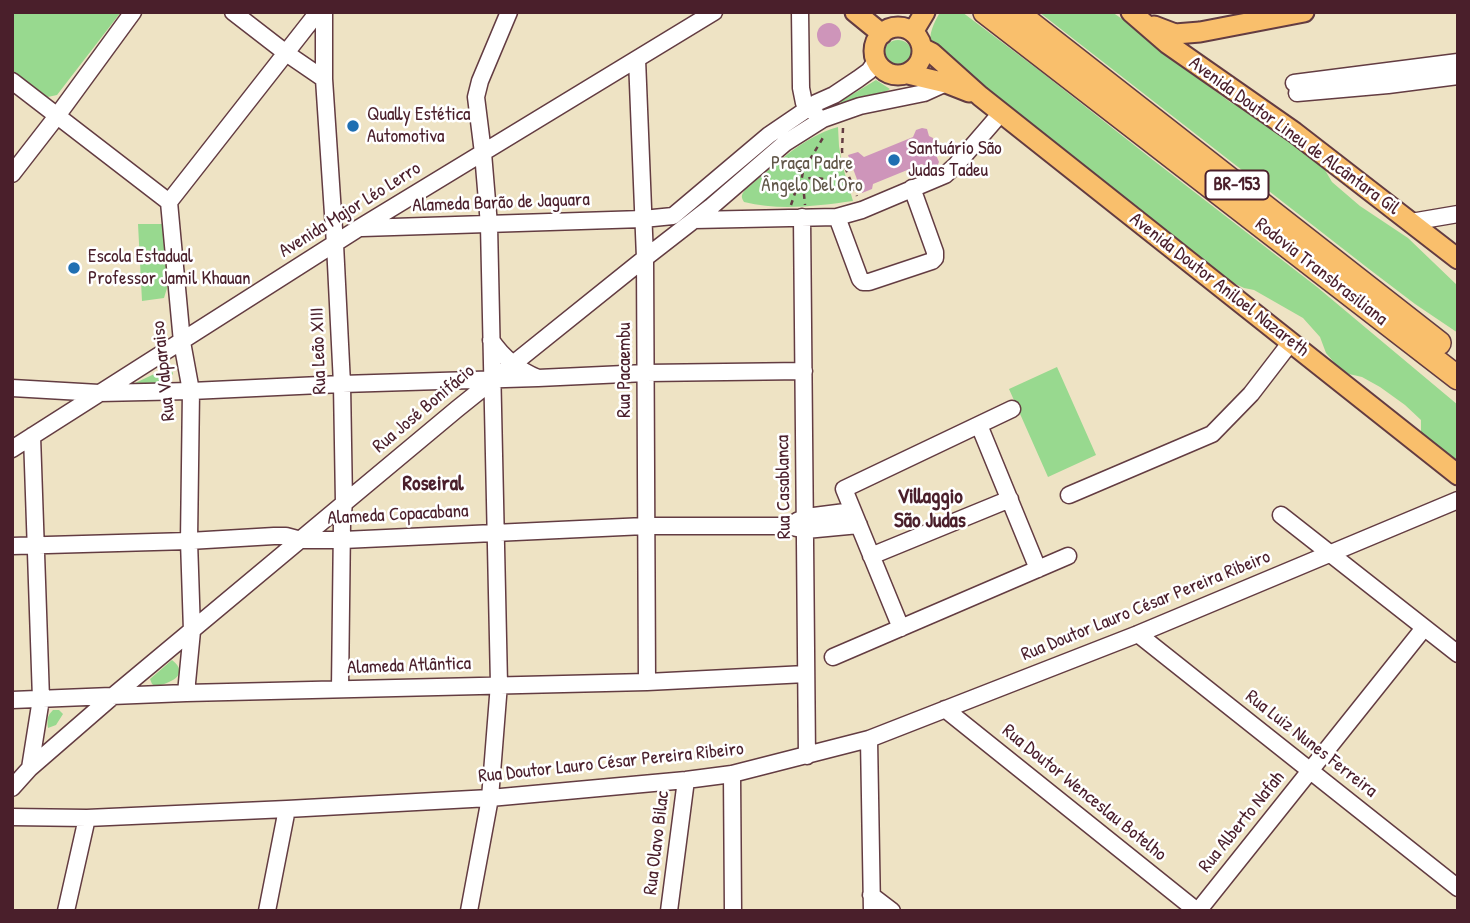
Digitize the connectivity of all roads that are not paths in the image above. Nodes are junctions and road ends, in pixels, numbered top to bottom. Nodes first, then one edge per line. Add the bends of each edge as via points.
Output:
1 (133, 12) edge
2 (233, 12) edge
3 (318, 12) edge
4 (324, 12) edge
5 (509, 12) edge
6 (714, 12) edge
7 (800, 12) edge
8 (855, 12) edge
9 (925, 12) edge
10 (985, 12) edge
11 (1016, 12) edge
12 (1304, 12) edge
13 (1135, 15) edge
14 (1200, 32) junction
15 (882, 34) junction
16 (918, 40) junction
17 (286, 53) junction
18 (637, 59) junction
19 (876, 61) junction
20 (1458, 62) edge
21 (1198, 65) junction
22 (905, 74) junction
23 (1458, 76) edge
24 (324, 79) junction
25 (12, 81) edge
26 (946, 83) junction
27 (980, 96) junction
28 (887, 100) junction
29 (808, 107) junction
30 (1001, 113) junction
31 (57, 116) junction
32 (827, 123) junction
33 (483, 153) junction
34 (12, 174) edge
35 (739, 182) junction
36 (912, 188) junction
37 (169, 202) junction
38 (799, 211) junction
39 (1458, 214) edge
40 (837, 217) junction
41 (643, 219) junction
42 (742, 219) junction
43 (694, 220) junction
44 (1411, 222) junction
45 (489, 225) junction
46 (359, 228) junction
47 (335, 244) junction
48 (645, 258) junction
49 (1458, 259) edge
50 (491, 340) junction
51 (181, 342) junction
52 (1291, 342) junction
53 (1458, 358) edge
54 (512, 364) junction
55 (804, 372) junction
56 (646, 373) junction
57 (538, 378) junction
58 (1458, 378) edge
59 (492, 380) junction
60 (342, 383) junction
61 (12, 388) edge
62 (191, 391) junction
63 (99, 393) junction
64 (1012, 409) dead end
65 (979, 425) junction
66 (33, 436) junction
67 (12, 449) edge
68 (1458, 475) edge
69 (1069, 495) dead end
70 (1010, 499) junction
71 (1458, 500) edge
72 (344, 503) junction
73 (1281, 515) dead end
74 (856, 518) junction
75 (806, 524) junction
76 (645, 526) junction
77 (495, 531) junction
78 (301, 540) junction
79 (343, 540) junction
80 (189, 541) junction
81 (37, 544) junction
82 (12, 546) edge
83 (1330, 554) junction
84 (1068, 555) dead end
85 (872, 556) junction
86 (1038, 569) junction
87 (901, 628) junction
88 (1424, 628) junction
89 (192, 631) junction
90 (1139, 634) junction
91 (1458, 654) edge
92 (833, 657) dead end
93 (806, 674) junction
94 (647, 682) junction
95 (499, 684) junction
96 (341, 689) junction
97 (186, 693) junction
98 (113, 696) junction
99 (12, 699) edge
100 (41, 699) junction
101 (945, 709) junction
102 (869, 739) junction
103 (807, 755) junction
104 (30, 768) junction
105 (1310, 770) junction
106 (732, 774) junction
107 (686, 780) junction
108 (12, 788) edge
109 (490, 798) junction
110 (287, 809) junction
111 (12, 817) edge
112 (87, 818) junction
113 (1458, 888) edge
114 (871, 903) edge
115 (66, 911) edge
116 (267, 911) edge
117 (469, 911) edge
118 (669, 911) edge
119 (733, 911) edge
120 (892, 911) edge
121 (1197, 911) edge

1 - 31 street
2 - 17 street
3 - 17 street
4 - 24 street, Rua Leão XIII
5 - 33 street via 476,97
6 - 18 street, Avenida Major Léo Lerro
7 - 29 street via 801,88
8 - 15 main road
9 - 16 main road
10 - 58 highway, Rodovia Transbrasiliana / BR-153
11 - 53 highway, Rodovia Transbrasiliana / BR-153
12 - 14 main road
13 - 14 main road via 1175,34
13 - 21 main road, Avenida Doutor Lineu de Alcântara Gil
14 - 21 main road via 1191,42
15 - 16 main road via 905,28
15 - 19 main road via 875,46
16 - 22 main road via 922,56 915,69
16 - 27 main road, Avenida Doutor Aniloel Nazareth
17 - 24 street
17 - 37 street
18 - 33 street, Avenida Major Léo Lerro
18 - 41 street, Rua Pacaembu
19 - 22 main road via 887,73
19 - 29 street via 858,79
20 - 23 street via 1295,88 1388,85
21 - 44 main road, Avenida Doutor Lineu de Alcântara Gil
22 - 26 main road, Avenida Doutor Aniloel Nazareth
22 - 28 street via 899,89
24 - 47 street, Rua Leão XIII
25 - 31 street
26 - 27 main road, Avenida Doutor Aniloel Nazareth
26 - 28 street, Rua José Bonifácio via 924,93
27 - 30 main road, Avenida Doutor Aniloel Nazareth
28 - 32 street, Rua José Bonifácio via 860,106
29 - 32 street
29 - 41 street via 673,216
30 - 36 street via 945,175
30 - 52 main road, Avenida Doutor Aniloel Nazareth
31 - 34 street
31 - 37 street
32 - 35 street, Rua José Bonifácio via 785,142
33 - 45 street
33 - 46 street, Avenida Major Léo Lerro
35 - 42 street via 733,206
35 - 43 street, Rua José Bonifácio
36 - 40 street
36 - 40 street via 935,252 932,261 863,282
37 - 51 street, Rua Valparaiso
38 - 40 street
38 - 42 street
38 - 55 street, Rua Casablanca
39 - 44 street
41 - 45 street, Alameda Barão de Jaguara
41 - 48 street, Rua Pacaembu
42 - 43 street
43 - 48 street, Rua José Bonifácio
44 - 49 main road, Avenida Doutor Lineu de Alcântara Gil
45 - 46 street, Alameda Barão de Jaguara
45 - 50 street
46 - 47 street, Avenida Major Léo Lerro
47 - 51 street, Avenida Major Léo Lerro
47 - 60 street, Rua Leão XIII
48 - 54 street, Rua José Bonifácio
48 - 56 street, Rua Pacaembu
50 - 54 street
50 - 59 street
51 - 62 street, Rua Valparaiso
51 - 63 street, Avenida Major Léo Lerro
52 - 68 main road, Avenida Doutor Aniloel Nazareth
52 - 69 street via 1251,394 1212,434
54 - 57 street
54 - 59 street, Rua José Bonifácio
55 - 56 street
55 - 75 street, Rua Casablanca
56 - 57 street
56 - 76 street, Rua Pacaembu
57 - 59 street
59 - 60 street
59 - 72 street, Rua José Bonifácio
59 - 77 street
60 - 62 street
60 - 72 street, Rua Leão XIII
61 - 63 street
62 - 63 street
62 - 80 street, Rua Valparaiso
63 - 66 street, Avenida Major Léo Lerro
64 - 65 street
65 - 70 street
65 - 74 street via 844,489
66 - 67 street, Avenida Major Léo Lerro
66 - 81 street
70 - 85 street
70 - 86 street
71 - 83 street, Rua Doutor Lauro César Pereira Ribeiro
72 - 78 street, Rua José Bonifácio
72 - 79 street, Rua Leão XIII
73 - 83 street
74 - 75 street, Alameda Copacabana
74 - 85 street
75 - 76 street, Alameda Copacabana
75 - 93 street, Rua Casablanca
76 - 77 street, Alameda Copacabana
76 - 94 street, Rua Pacaembu
77 - 79 street, Alameda Copacabana
77 - 95 street
78 - 79 street, Alameda Copacabana
78 - 80 street, Alameda Copacabana via 286,536
78 - 89 street, Rua José Bonifácio
79 - 96 street, Rua Leão XIII
80 - 81 street, Alameda Copacabana
80 - 89 street, Rua Valparaiso
81 - 82 street, Alameda Copacabana
81 - 100 street
83 - 88 street
83 - 90 street, Rua Doutor Lauro César Pereira Ribeiro
84 - 86 street
85 - 87 street
86 - 87 street
87 - 92 street
88 - 91 street
88 - 105 street, Rua Alberto Nafah
89 - 97 street, Rua Valparaiso
89 - 98 street, Rua José Bonifácio
90 - 101 street, Rua Doutor Lauro César Pereira Ribeiro
90 - 105 street, Rua Luiz Nunes Ferreira
93 - 94 street, Alameda Atlântica
93 - 103 street, Rua Casablanca
94 - 95 street, Alameda Atlântica
95 - 96 street, Alameda Atlântica
95 - 109 street
96 - 97 street, Alameda Atlântica
97 - 98 street, Alameda Atlântica
98 - 100 street, Alameda Atlântica
98 - 104 street, Rua José Bonifácio
99 - 100 street, Alameda Atlântica
100 - 104 street
101 - 102 street, Rua Doutor Lauro César Pereira Ribeiro
101 - 121 street, Rua Doutor Wenceslau Botelho
102 - 103 street, Rua Doutor Lauro César Pereira Ribeiro
102 - 114 street
103 - 106 street, Rua Doutor Lauro César Pereira Ribeiro
104 - 108 street, Rua José Bonifácio
105 - 113 street, Rua Luiz Nunes Ferreira
105 - 121 street, Rua Alberto Nafah
106 - 107 street, Rua Doutor Lauro César Pereira Ribeiro
106 - 119 street
107 - 109 street, Rua Doutor Lauro César Pereira Ribeiro
107 - 118 street, Rua Olavo Bilac
109 - 110 street, Rua Doutor Lauro César Pereira Ribeiro
109 - 117 street
110 - 112 street, Rua Doutor Lauro César Pereira Ribeiro
110 - 116 street
111 - 112 street, Rua Doutor Lauro César Pereira Ribeiro
112 - 115 street
114 - 120 street

